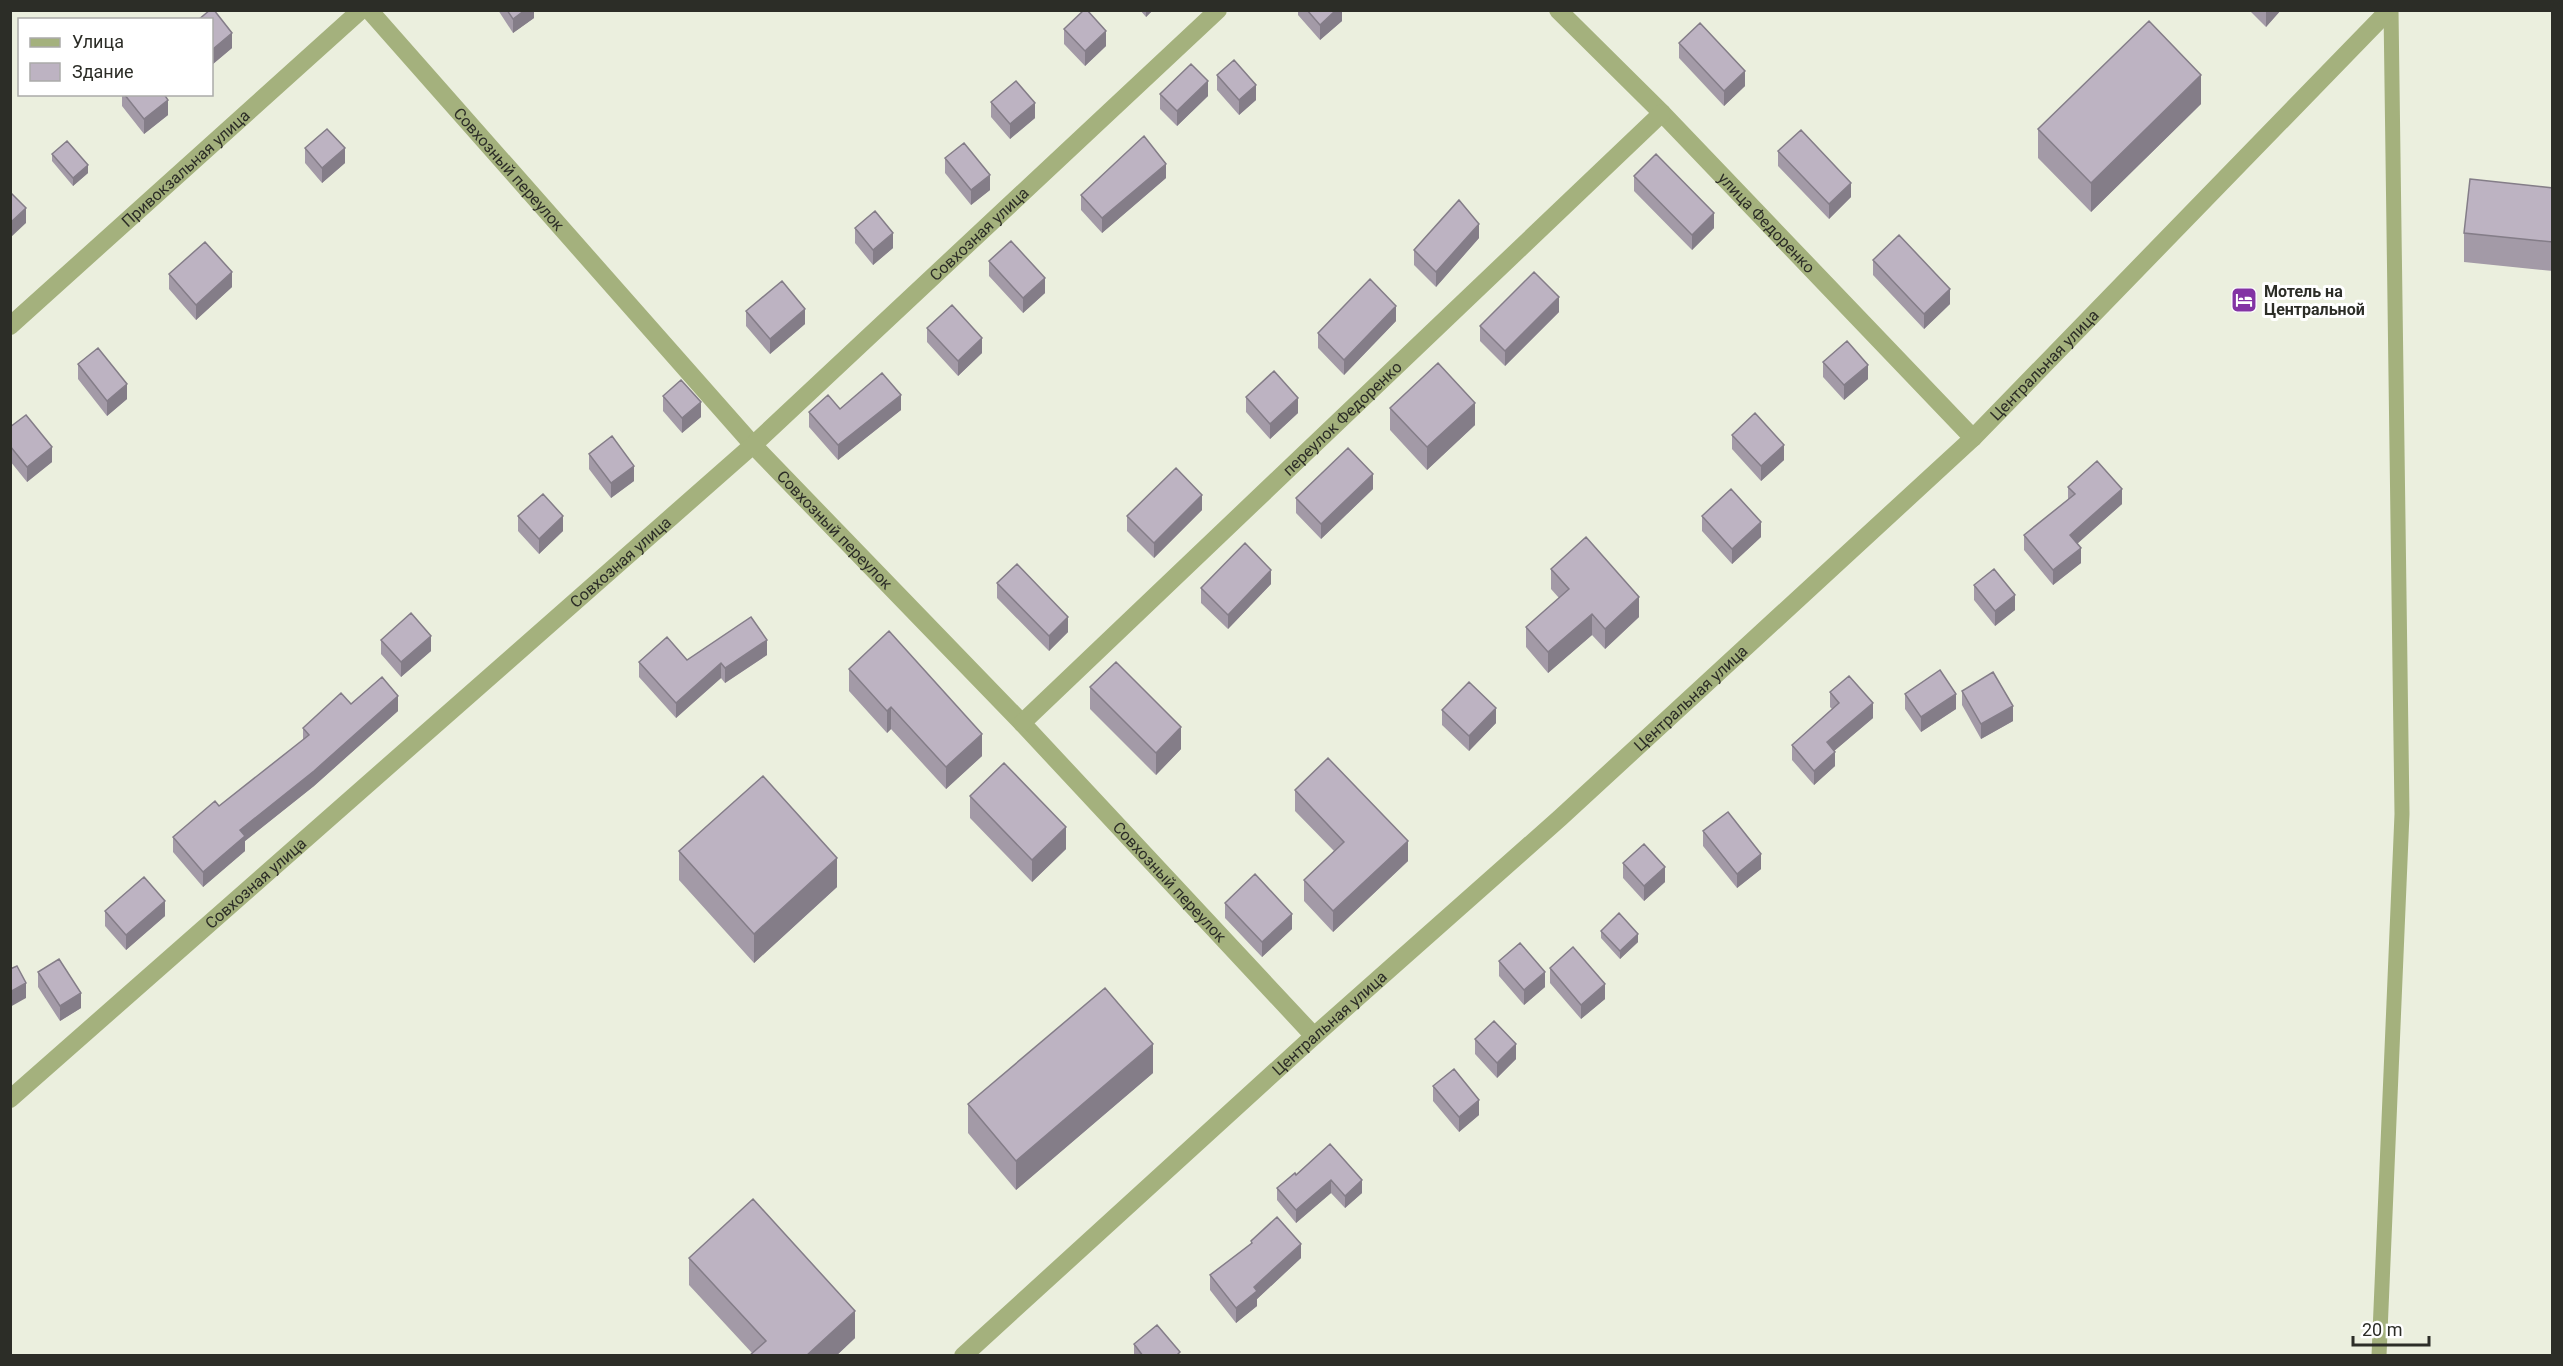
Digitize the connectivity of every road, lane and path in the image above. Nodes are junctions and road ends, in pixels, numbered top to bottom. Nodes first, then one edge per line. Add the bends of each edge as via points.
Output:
1 (361, 10) edge
2 (369, 10) edge
3 (1218, 10) edge
4 (1558, 10) edge
5 (2390, 10) edge
6 (1662, 113) junction
7 (10, 326) edge
8 (1973, 438) junction
9 (753, 445) junction
10 (1022, 723) junction
11 (1314, 1036) junction
12 (10, 1099) edge
13 (963, 1356) edge
14 (2379, 1356) edge

1 - 7 street, Привокзальная улица
2 - 9 street, Совхозный переулок
3 - 9 street, Совхозная улица
4 - 6 street, улица Федоренко
5 - 8 street, Центральная улица
5 - 14 lane via 2402,814
6 - 8 street, улица Федоренко
6 - 10 street, переулок Федоренко
8 - 11 street, Центральная улица via 1560,818
9 - 10 street, Совхозный переулок
9 - 12 street, Совхозная улица
10 - 11 street, Совхозный переулок
11 - 13 street, Центральная улица

